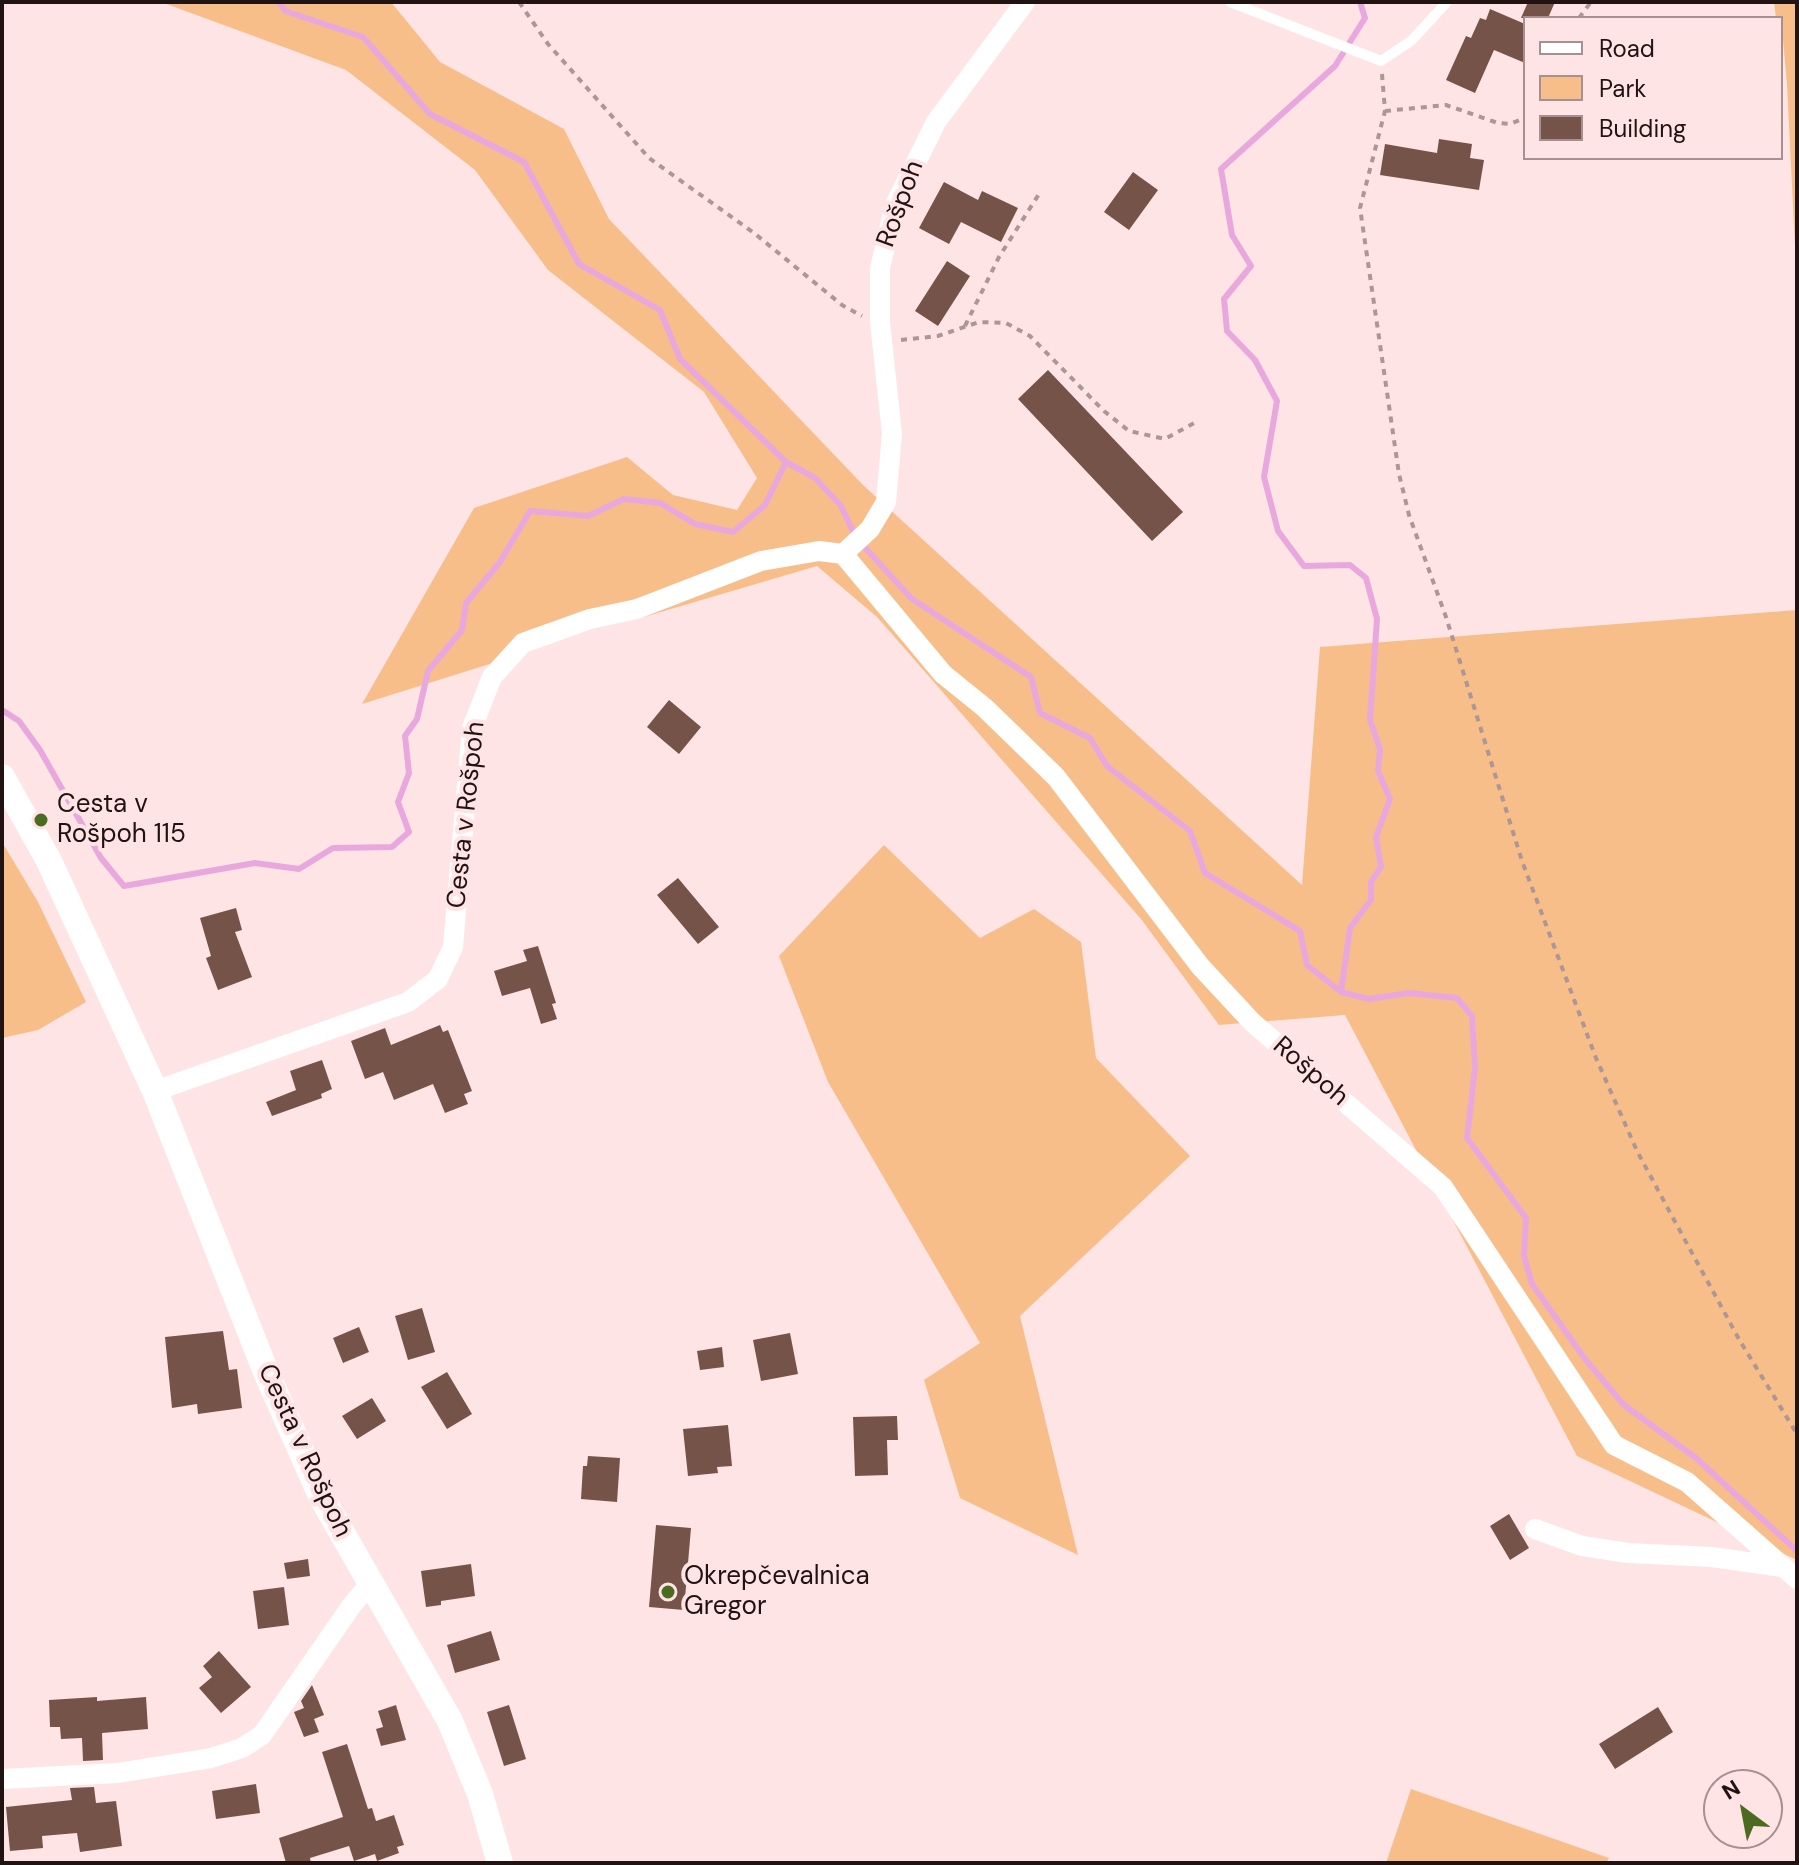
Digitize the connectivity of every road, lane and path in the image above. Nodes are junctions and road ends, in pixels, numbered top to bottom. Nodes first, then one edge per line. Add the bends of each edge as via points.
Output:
1 (519, 2) edge
2 (1025, 2) edge
3 (1230, 2) edge
4 (1447, 2) edge
5 (1381, 61) junction
6 (1385, 111) junction
7 (1523, 119) edge
8 (1039, 194) dead end
9 (880, 322) junction
10 (965, 326) junction
11 (883, 342) junction
12 (1196, 422) dead end
13 (848, 549) junction
14 (2, 777) edge
15 (155, 1091) junction
16 (1797, 1434) edge
17 (1535, 1529) dead end
18 (1790, 1573) edge
19 (370, 1584) junction
20 (2, 1779) edge
21 (500, 1863) edge

1 - 9 path via 548,44 649,158 842,305
2 - 9 street, Rošpoh via 936,122 911,167 885,238
3 - 5 lane
4 - 5 lane via 1411,41
5 - 6 path
6 - 7 path via 1446,105 1498,123
6 - 16 path via 1360,208 1399,474 1412,525 1522,861 1596,1058 1637,1151
8 - 10 path via 999,257
9 - 11 street, Rošpoh
10 - 11 path via 938,336
10 - 12 path via 995,321 1019,328 1129,431 1165,439
11 - 13 street, Rošpoh via 892,462 886,502 870,529
13 - 15 street, Cesta v Rošpoh via 761,561 637,609 523,643 492,677 472,728 455,933 438,979 408,1002
13 - 18 street, Rošpoh via 943,674 1056,777 1200,966 1252,1022 1443,1187 1614,1445 1687,1482
14 - 15 street, Cesta v Rošpoh via 49,861
15 - 19 street, Cesta v Rošpoh via 266,1372 322,1498
17 - 18 street via 1582,1546 1712,1557
19 - 20 street via 262,1735 242,1748 117,1773
19 - 21 street, Cesta v Rošpoh via 450,1721 480,1794

